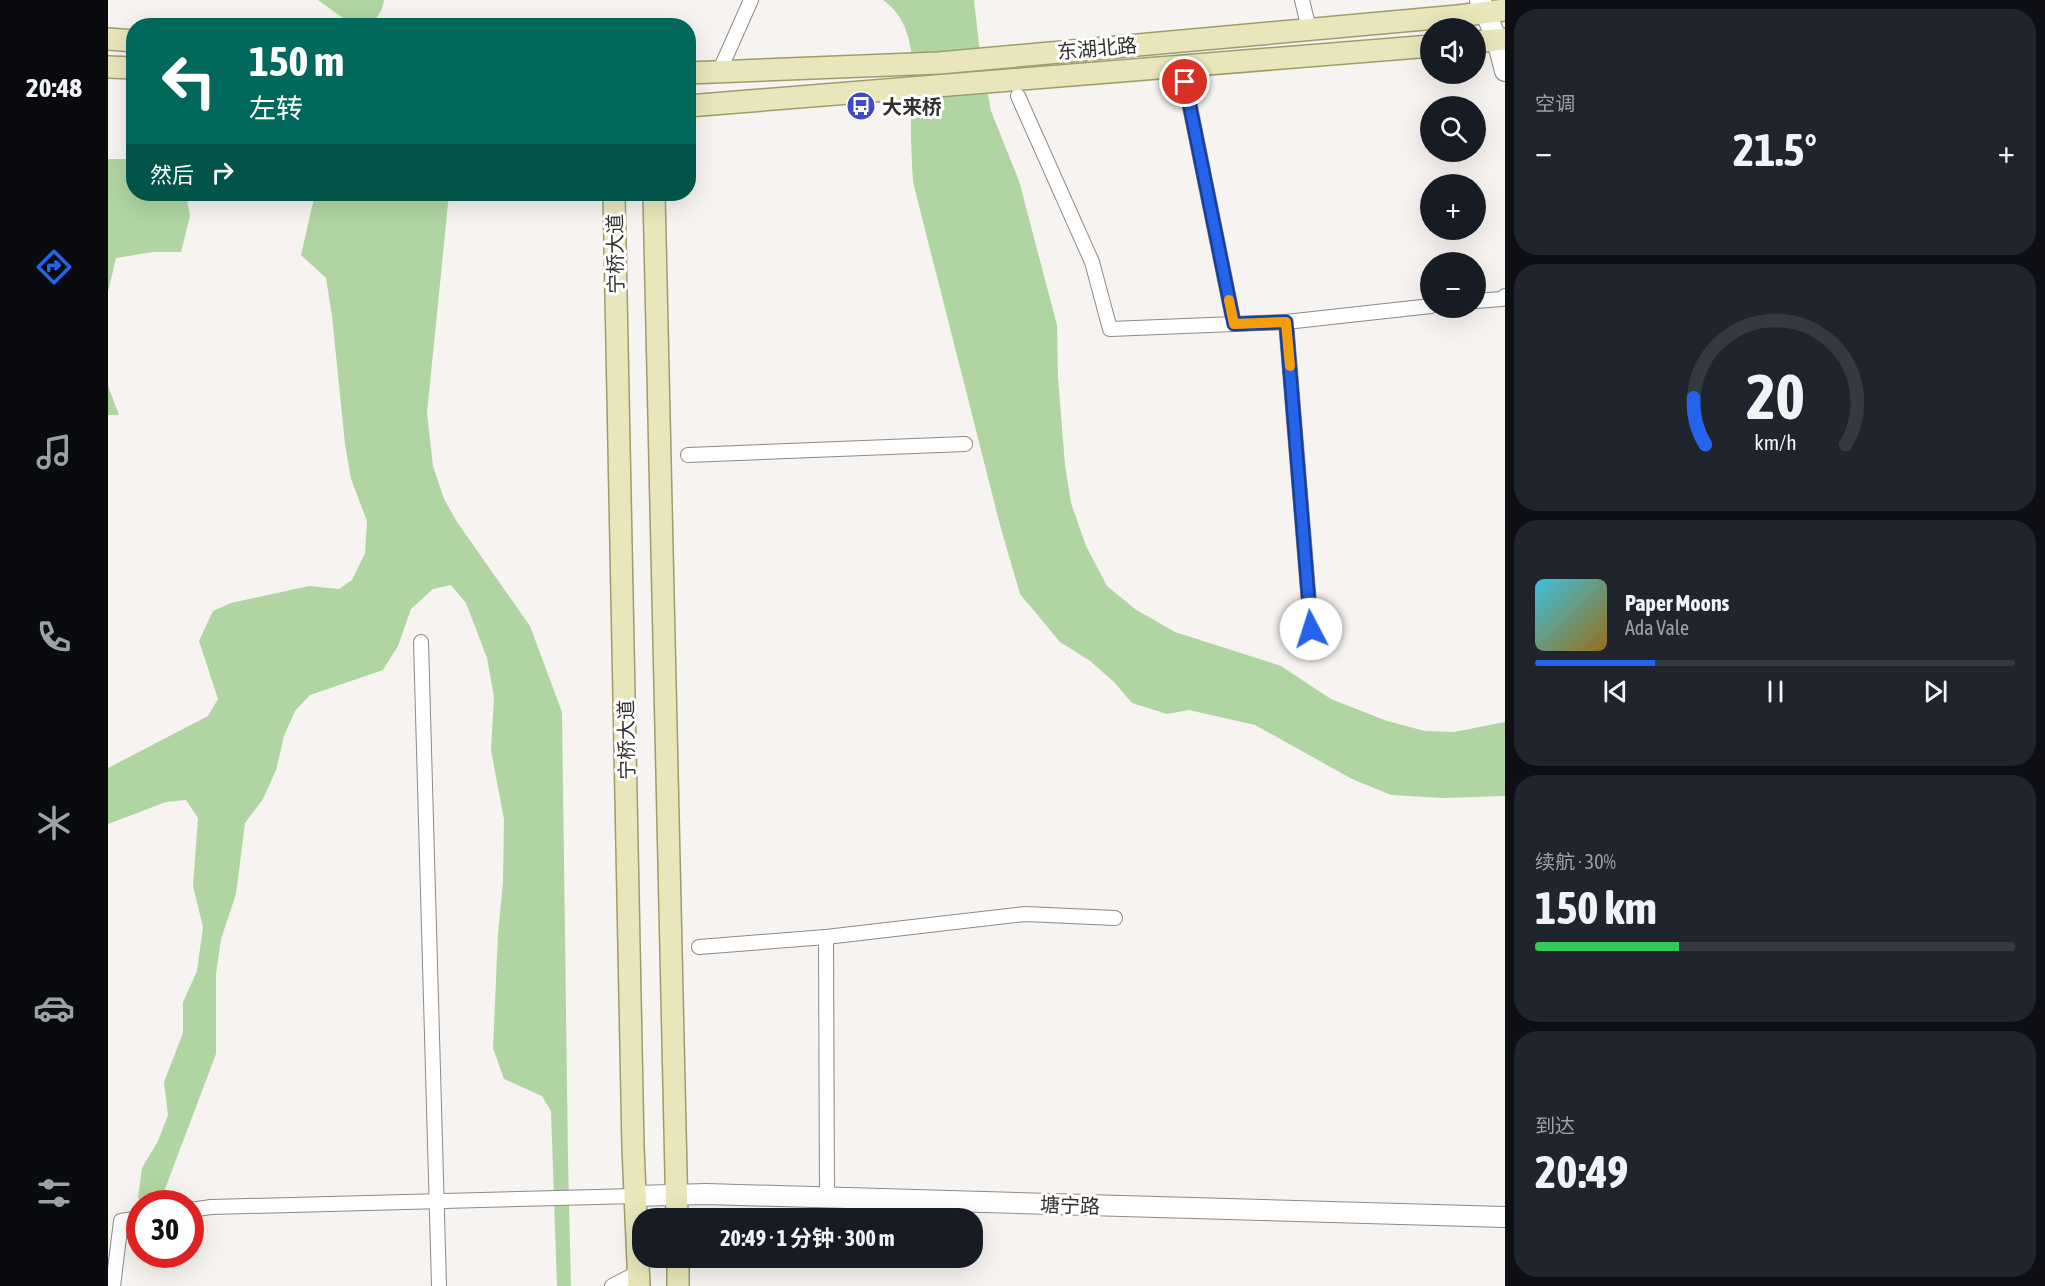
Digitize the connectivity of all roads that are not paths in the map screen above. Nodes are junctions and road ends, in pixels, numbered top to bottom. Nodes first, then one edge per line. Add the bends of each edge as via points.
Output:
1 (751, 0) edge
2 (1302, 0) edge
3 (1490, 7) edge
4 (1309, 29) junction
5 (108, 39) edge
6 (1501, 39) edge
7 (126, 40) edge
8 (1486, 41) edge
9 (1420, 47) edge
10 (108, 67) edge
11 (126, 68) edge
12 (1505, 71) edge
13 (719, 72) junction
14 (696, 73) edge
15 (1185, 82) dead end
16 (1017, 88) junction
17 (696, 105) edge
18 (614, 201) edge
19 (654, 201) edge
20 (1505, 296) edge
21 (1486, 301) edge
22 (1420, 307) edge
23 (1286, 322) junction
24 (1234, 324) junction
25 (965, 444) dead end
26 (688, 455) dead end
27 (421, 642) dead end
28 (1313, 652) dead end
29 (1115, 918) dead end
30 (826, 937) junction
31 (699, 947) dead end
32 (676, 1194) junction
33 (636, 1196) junction
34 (827, 1198) junction
35 (435, 1201) junction
36 (204, 1208) edge
37 (677, 1208) edge
38 (1505, 1217) edge
39 (126, 1220) edge
40 (678, 1268) edge
41 (639, 1279) edge
42 (113, 1286) edge
43 (438, 1286) edge
44 (612, 1286) edge
45 (678, 1286) edge

1 - 13 street
2 - 4 street
3 - 4 main road, 东湖北路
3 - 6 street
4 - 13 main road, 东湖北路 via 939,63
5 - 7 main road
6 - 8 main road
6 - 12 street
9 - 16 main road, 东湖北路
10 - 11 main road
13 - 14 main road, 东湖北路
15 - 24 street
16 - 17 main road, 东湖北路 via 894,90
16 - 24 street via 1092,262 1110,329
18 - 33 main road, 宁桥大道
19 - 32 main road, 宁桥大道
20 - 21 street
22 - 23 street
23 - 24 street
23 - 28 street
25 - 26 street
27 - 35 street
29 - 30 street via 1025,914
30 - 31 street
30 - 34 street
32 - 33 street, 塘宁路
32 - 34 street, 塘宁路
32 - 37 main road, 宁桥大道
33 - 35 street
33 - 41 main road, 宁桥大道
34 - 38 street, 塘宁路
35 - 36 street
35 - 43 street
39 - 42 street via 121,1221
40 - 45 main road
41 - 44 street

